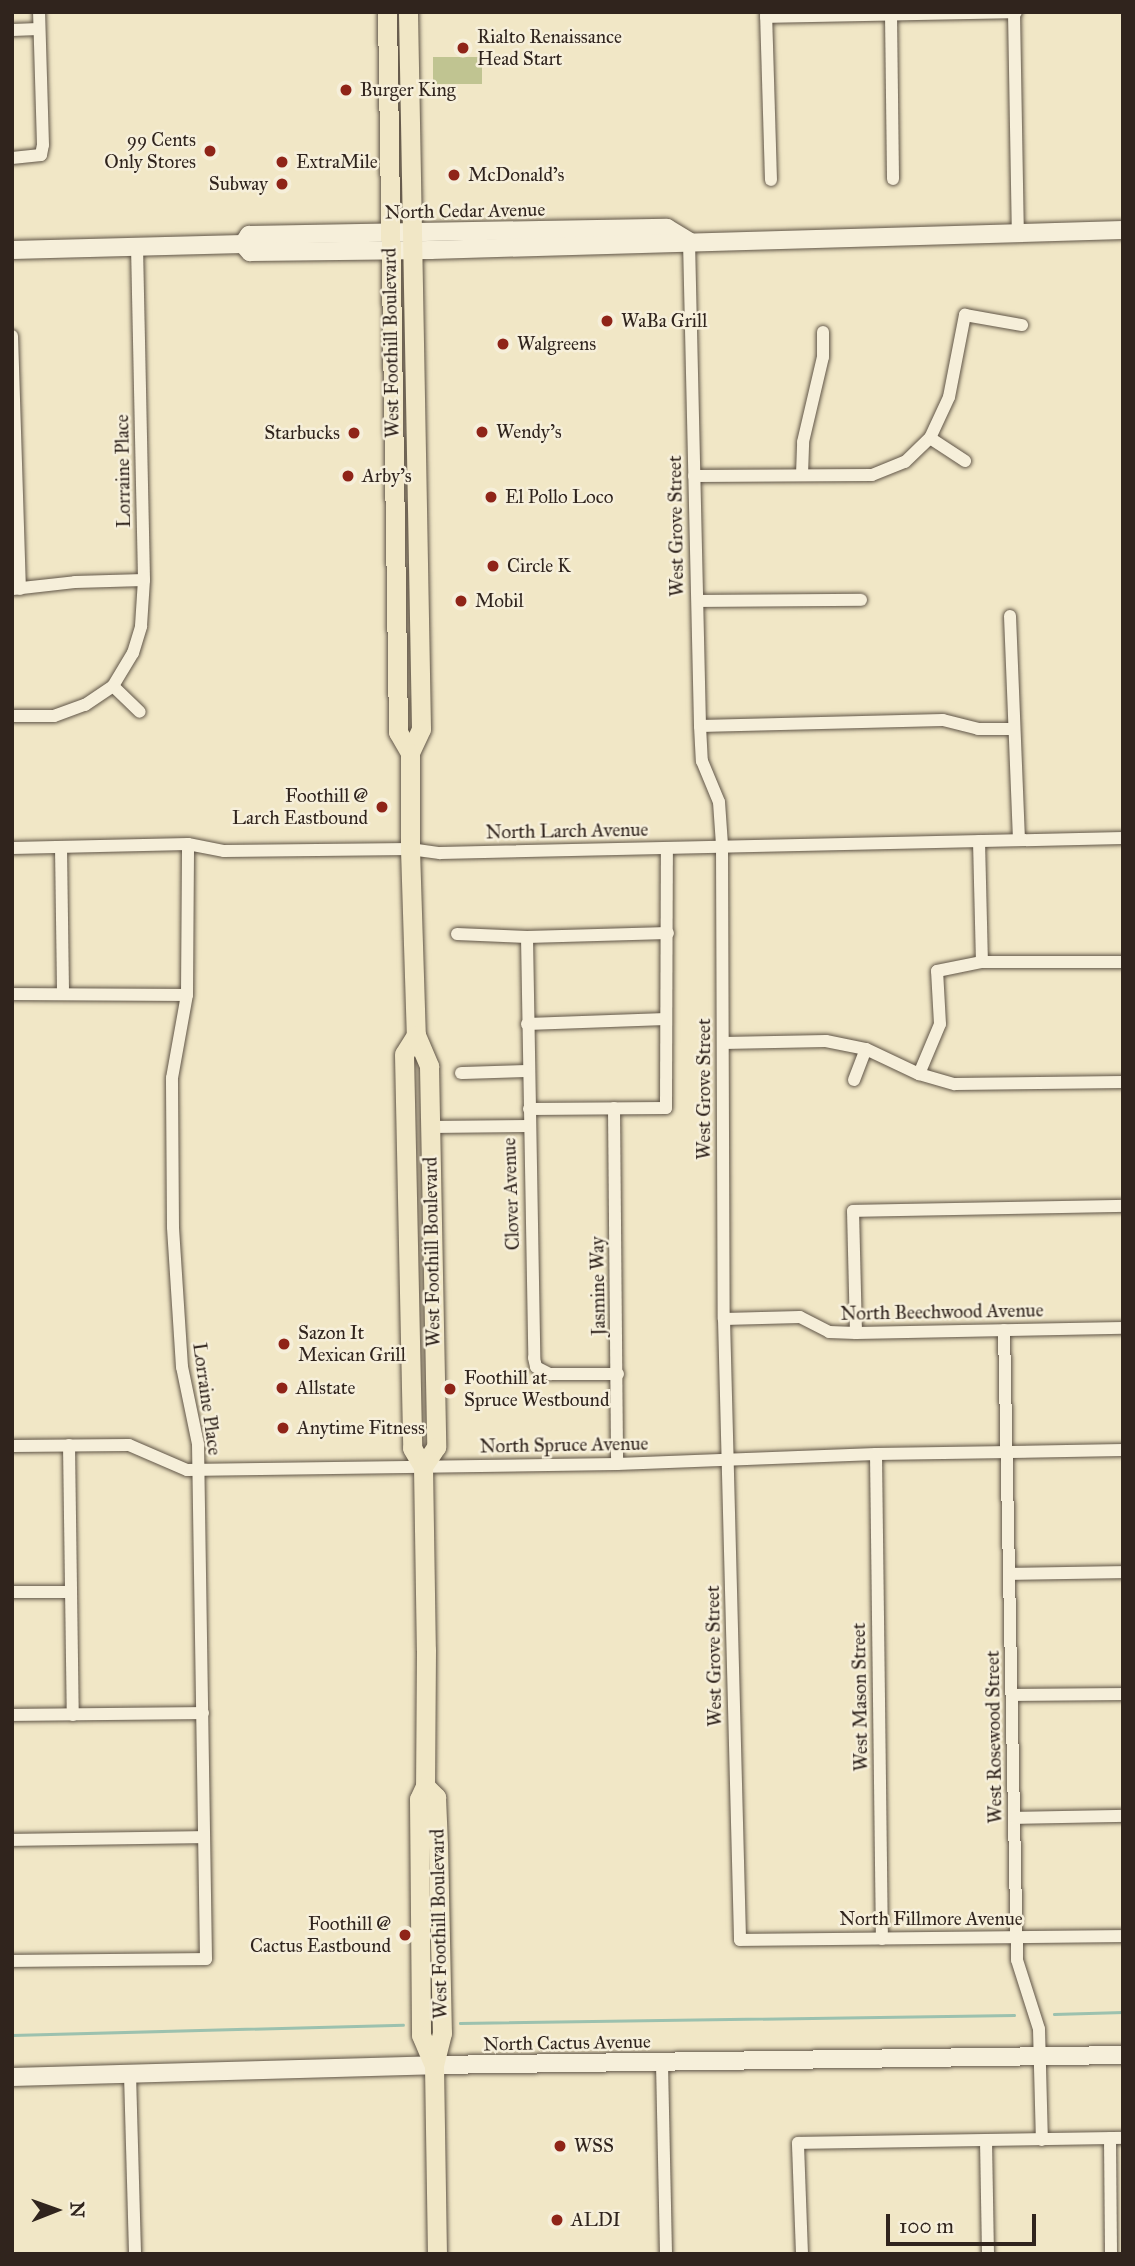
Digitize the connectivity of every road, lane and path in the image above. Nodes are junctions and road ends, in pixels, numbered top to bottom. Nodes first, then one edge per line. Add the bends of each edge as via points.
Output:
1 (39, 12) edge
2 (387, 12) edge
3 (408, 12) edge
4 (1015, 12) edge
5 (766, 14) edge
6 (891, 15) junction
7 (39, 29) junction
8 (12, 30) edge
9 (12, 158) edge
10 (893, 179) dead end
11 (771, 180) dead end
12 (635, 229) junction
13 (1123, 230) edge
14 (1018, 233) junction
15 (412, 241) junction
16 (689, 241) junction
17 (389, 242) junction
18 (575, 246) junction
19 (138, 248) junction
20 (12, 250) edge
21 (1022, 325) dead end
22 (823, 332) dead end
23 (13, 336) edge
24 (930, 438) junction
25 (393, 446) junction
26 (965, 461) dead end
27 (15, 465) edge
28 (802, 475) junction
29 (694, 476) junction
30 (419, 546) junction
31 (144, 580) junction
32 (16, 589) edge
33 (396, 595) junction
34 (861, 600) dead end
35 (698, 601) junction
36 (1010, 616) dead end
37 (113, 686) junction
38 (421, 708) junction
39 (140, 712) dead end
40 (12, 716) edge
41 (700, 726) junction
42 (1012, 729) junction
43 (411, 754) junction
44 (1123, 838) edge
45 (1019, 840) junction
46 (979, 841) junction
47 (188, 845) junction
48 (722, 845) junction
49 (61, 847) junction
50 (12, 848) edge
51 (410, 849) junction
52 (667, 849) junction
53 (668, 933) junction
54 (457, 934) dead end
55 (527, 937) junction
56 (982, 962) junction
57 (1123, 962) edge
58 (63, 993) junction
59 (12, 994) edge
60 (187, 995) junction
61 (666, 1019) junction
62 (527, 1024) junction
63 (416, 1035) junction
64 (723, 1043) junction
65 (866, 1049) junction
66 (528, 1071) junction
67 (461, 1073) dead end
68 (919, 1074) junction
69 (854, 1080) dead end
70 (1123, 1082) edge
71 (614, 1108) junction
72 (529, 1109) junction
73 (528, 1126) junction
74 (430, 1127) junction
75 (1123, 1206) edge
76 (724, 1319) junction
77 (1123, 1328) edge
78 (1004, 1330) junction
79 (856, 1333) junction
80 (618, 1374) junction
81 (69, 1445) junction
82 (12, 1446) edge
83 (1123, 1450) edge
84 (1007, 1452) junction
85 (876, 1454) junction
86 (728, 1461) junction
87 (617, 1464) junction
88 (423, 1466) junction
89 (197, 1470) junction
90 (1123, 1572) edge
91 (1010, 1574) junction
92 (12, 1592) edge
93 (71, 1592) junction
94 (1123, 1694) edge
95 (1012, 1695) junction
96 (203, 1713) junction
97 (73, 1715) junction
98 (12, 1716) edge
99 (1123, 1816) edge
100 (1015, 1818) junction
101 (204, 1837) junction
102 (12, 1840) edge
103 (1123, 1936) edge
104 (1017, 1938) junction
105 (882, 1939) junction
106 (740, 1940) joint
107 (12, 1961) edge
108 (1123, 2055) edge
109 (1041, 2057) junction
110 (662, 2063) junction
111 (434, 2065) junction
112 (130, 2074) junction
113 (12, 2077) edge
114 (1116, 2138) edge
115 (986, 2140) junction
116 (1042, 2140) junction
117 (135, 2254) edge
118 (438, 2254) edge
119 (666, 2254) edge
120 (802, 2254) edge
121 (988, 2254) edge
122 (1111, 2254) edge

1 - 7 street
2 - 17 main road, West Foothill Boulevard
3 - 15 main road, West Foothill Boulevard
4 - 6 street
4 - 14 street
5 - 6 street
5 - 11 street
6 - 10 street
7 - 8 street
7 - 9 street via 41,155
12 - 15 main road, North Cedar Avenue
12 - 16 main road, North Cedar Avenue via 667,228
12 - 18 main road via 621,236 579,237
13 - 14 main road, North Cedar Avenue
14 - 16 main road, North Cedar Avenue
15 - 17 main road, North Cedar Avenue
15 - 18 main road, North Cedar Avenue
15 - 30 main road, West Foothill Boulevard
16 - 18 main road, North Cedar Avenue
16 - 29 street, West Grove Street
17 - 19 main road, North Cedar Avenue via 250,252 243,244
17 - 25 main road, West Foothill Boulevard
19 - 20 main road, North Cedar Avenue
19 - 31 street, Lorraine Place
21 - 24 street via 964,315 949,397
22 - 28 street via 823,357 803,442
23 - 27 street
24 - 26 street
24 - 28 street via 905,462 872,475
25 - 30 main road via 405,473 406,530 410,541
25 - 33 main road, West Foothill Boulevard
27 - 32 street
28 - 29 street
29 - 35 street, West Grove Street
30 - 38 main road, West Foothill Boulevard
31 - 32 street
31 - 37 street, Lorraine Place via 133,653
33 - 38 main road via 405,612 410,704
33 - 43 main road, West Foothill Boulevard via 398,732
34 - 35 street
35 - 41 street, West Grove Street
36 - 42 street
37 - 39 street
37 - 40 street via 85,705 54,716
38 - 43 main road, West Foothill Boulevard via 421,729
41 - 42 street via 943,720 978,730
41 - 48 street, West Grove Street via 702,761 719,802
42 - 45 street
43 - 51 main road, West Foothill Boulevard
44 - 45 street, North Larch Avenue
45 - 46 street, North Larch Avenue
46 - 48 street, North Larch Avenue
46 - 56 street
47 - 49 street, North Larch Avenue
47 - 51 street, North Larch Avenue via 224,851
47 - 60 street, Lorraine Place
48 - 52 street, North Larch Avenue
48 - 64 street, West Grove Street
49 - 50 street, North Larch Avenue
49 - 58 street
51 - 52 street, North Larch Avenue via 440,853
51 - 63 main road, West Foothill Boulevard
52 - 53 street
53 - 55 street
53 - 61 street
54 - 55 street
55 - 62 street, Clover Avenue
56 - 57 street
56 - 68 street via 937,971 940,1024
58 - 59 street
58 - 60 street
60 - 89 street, Lorraine Place via 172,1078 173,1227 182,1367 198,1444
61 - 62 street
61 - 71 street via 666,1108
62 - 66 street, Clover Avenue
63 - 74 main road, West Foothill Boulevard via 429,1066
63 - 88 main road, West Foothill Boulevard via 404,1054 412,1448
64 - 65 street via 826,1041
64 - 76 street, West Grove Street
65 - 68 street
65 - 69 street
66 - 67 street
66 - 72 street, Clover Avenue
68 - 70 street via 955,1084
71 - 72 street
71 - 80 street, Jasmine Way
72 - 73 street, Clover Avenue
73 - 74 street
73 - 80 street, Clover Avenue via 536,1367 550,1374
74 - 88 main road, West Foothill Boulevard via 436,1447
75 - 79 street via 853,1211
76 - 79 street, North Beechwood Avenue via 800,1317 829,1332
76 - 86 street, West Grove Street
77 - 78 street, North Beechwood Avenue
78 - 79 street, North Beechwood Avenue
78 - 84 street, West Rosewood Street
80 - 87 street, Jasmine Way
81 - 82 street, North Spruce Avenue
81 - 89 street, North Spruce Avenue via 129,1445 175,1467
81 - 93 street
83 - 84 street, North Spruce Avenue
84 - 85 street, North Spruce Avenue
84 - 91 street, West Rosewood Street
85 - 86 street, North Spruce Avenue
85 - 105 street, West Mason Street
86 - 87 street, North Spruce Avenue
86 - 106 street, West Grove Street
87 - 88 street, North Spruce Avenue
88 - 89 street, North Spruce Avenue
88 - 111 main road, West Foothill Boulevard via 425,1786 436,1797 442,2033
89 - 96 street, Lorraine Place
90 - 91 street
91 - 95 street, West Rosewood Street
92 - 93 street
93 - 97 street
94 - 95 street
95 - 100 street, West Rosewood Street
96 - 97 street
96 - 101 street, Lorraine Place
97 - 98 street
99 - 100 street
100 - 104 street, West Rosewood Street
101 - 102 street
101 - 107 street, Lorraine Place via 206,1959
103 - 104 street, North Fillmore Avenue
104 - 105 street, North Fillmore Avenue
104 - 109 street, West Rosewood Street via 1020,1976 1037,2019
105 - 106 street, North Fillmore Avenue
108 - 109 main road, North Cactus Avenue
109 - 110 main road, North Cactus Avenue
109 - 116 street, West Rosewood Street
110 - 111 main road, North Cactus Avenue
110 - 119 street
111 - 112 main road, North Cactus Avenue
111 - 118 main road, West Foothill Boulevard
112 - 113 main road, North Cactus Avenue
112 - 117 street
114 - 116 street
114 - 122 street
115 - 116 street
115 - 120 street via 798,2143
115 - 121 street

